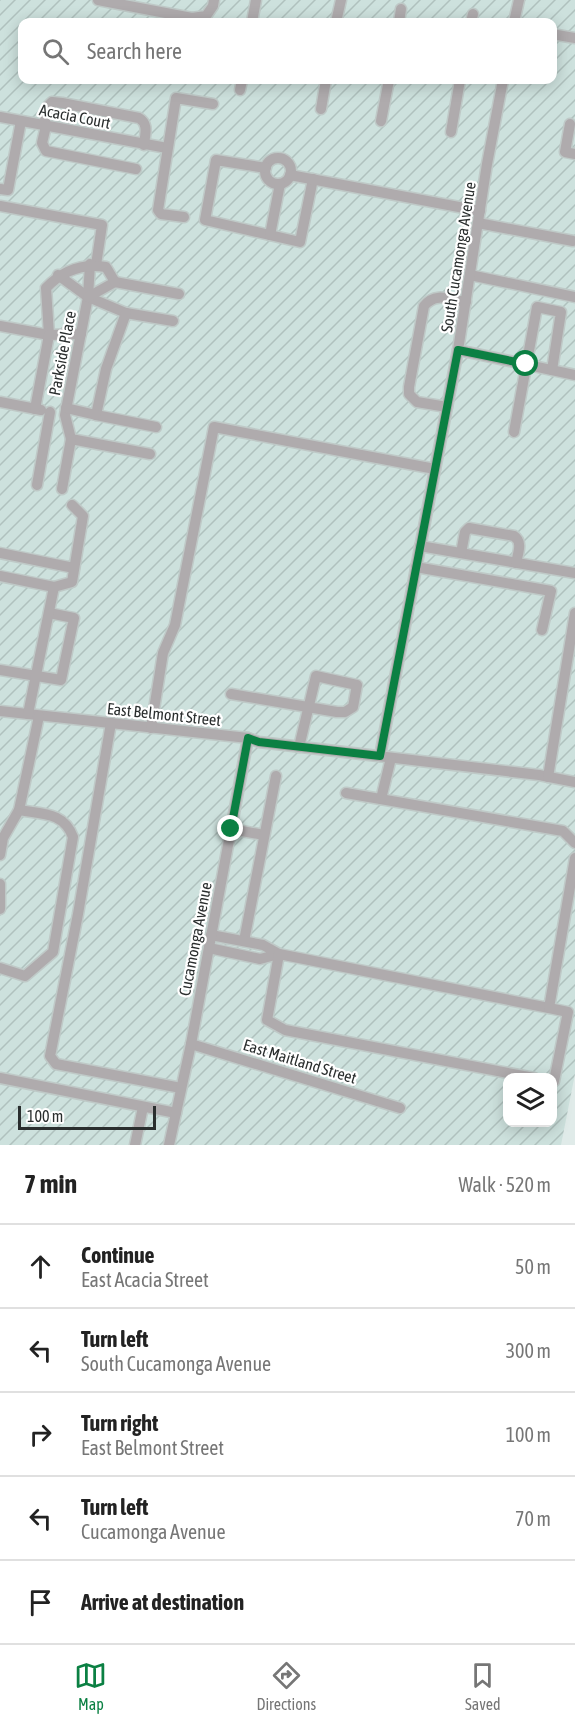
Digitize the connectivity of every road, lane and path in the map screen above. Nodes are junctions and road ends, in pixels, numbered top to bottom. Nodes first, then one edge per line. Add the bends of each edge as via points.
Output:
1 (98, 0) edge
2 (214, 0) edge
3 (256, 0) edge
4 (341, 0) edge
5 (519, 0) edge
6 (401, 9) dead end
7 (253, 18) edge
8 (337, 18) edge
9 (400, 18) edge
10 (515, 18) edge
11 (557, 35) edge
12 (574, 39) edge
13 (325, 84) edge
14 (388, 84) edge
15 (459, 84) edge
16 (502, 84) edge
17 (213, 104) dead end
18 (321, 109) dead end
19 (0, 117) edge
20 (21, 121) junction
21 (381, 121) dead end
22 (569, 124) edge
23 (45, 126) junction
24 (450, 132) dead end
25 (144, 145) junction
26 (167, 148) junction
27 (575, 154) edge
28 (266, 168) junction
29 (136, 169) dead end
30 (290, 175) junction
31 (313, 179) junction
32 (280, 184) junction
33 (0, 189) edge
34 (0, 206) edge
35 (480, 211) junction
36 (184, 217) dead end
37 (478, 223) junction
38 (270, 235) junction
39 (573, 241) dead end
40 (93, 264) junction
41 (58, 275) junction
42 (470, 275) junction
43 (115, 282) junction
44 (178, 294) dead end
45 (88, 297) junction
46 (575, 297) edge
47 (466, 302) junction
48 (126, 313) junction
49 (173, 321) dead end
50 (0, 326) edge
51 (81, 334) junction
52 (49, 335) junction
53 (458, 350) junction
54 (526, 364) junction
55 (552, 370) junction
56 (575, 375) edge
57 (0, 402) edge
58 (447, 407) junction
59 (35, 409) junction
60 (66, 411) junction
61 (50, 412) junction
62 (96, 415) junction
63 (156, 427) dead end
64 (514, 432) dead end
65 (71, 439) junction
66 (150, 454) dead end
67 (435, 469) junction
68 (37, 485) dead end
69 (62, 489) dead end
70 (72, 505) dead end
71 (420, 546) junction
72 (0, 553) edge
73 (461, 553) junction
74 (516, 563) junction
75 (416, 567) junction
76 (74, 568) junction
77 (575, 573) edge
78 (0, 576) edge
79 (54, 587) junction
80 (50, 613) junction
81 (575, 613) edge
82 (542, 630) dead end
83 (0, 670) edge
84 (37, 675) junction
85 (231, 694) dead end
86 (308, 708) junction
87 (0, 711) edge
88 (34, 715) junction
89 (111, 723) junction
90 (151, 728) junction
91 (248, 738) junction
92 (299, 747) junction
93 (385, 757) junction
94 (276, 776) dead end
95 (548, 777) junction
96 (575, 782) edge
97 (346, 793) dead end
98 (381, 799) junction
99 (19, 810) junction
100 (231, 829) junction
101 (264, 835) junction
102 (575, 843) edge
103 (0, 855) edge
104 (575, 858) edge
105 (0, 884) edge
106 (0, 909) edge
107 (211, 935) junction
108 (244, 941) junction
109 (209, 948) junction
110 (279, 954) junction
111 (0, 968) edge
112 (549, 1008) junction
113 (191, 1044) junction
114 (513, 1073) edge
115 (556, 1073) edge
116 (0, 1078) edge
117 (181, 1088) junction
118 (143, 1107) junction
119 (400, 1108) dead end
120 (176, 1113) junction
121 (135, 1145) edge
122 (169, 1145) edge

1 - 2 street via 192,18 206,16
3 - 7 street
4 - 8 street
5 - 10 street
6 - 9 street
11 - 12 street
13 - 18 street
14 - 21 street
15 - 24 street
16 - 35 street, South Cucamonga Avenue
17 - 26 street via 176,98
19 - 20 street, Acacia Court
20 - 23 street, Acacia Court
20 - 33 street via 8,190
22 - 27 street via 565,152
23 - 25 street, Acacia Court
23 - 25 street via 48,106 52,102 62,103 139,118 146,127
23 - 29 street via 42,143 46,151
25 - 26 street, Acacia Court
26 - 36 street via 158,210 161,214
28 - 30 street via 271,161 283,159 289,165
28 - 32 street via 269,180
28 - 38 street via 216,160 205,220
30 - 31 street
30 - 32 street
31 - 35 street
31 - 38 street via 300,242
32 - 38 street
34 - 40 street, Parkside Place via 102,225
35 - 37 street, South Cucamonga Avenue
37 - 39 street
37 - 42 street, South Cucamonga Avenue
40 - 41 street
40 - 43 street via 106,267
40 - 45 street, Parkside Place
41 - 45 street
41 - 52 street via 46,288
42 - 46 street
42 - 47 street, South Cucamonga Avenue
43 - 44 street
43 - 45 street
45 - 48 street
45 - 51 street, Parkside Place
47 - 53 street, South Cucamonga Avenue
47 - 58 street via 429,299 424,306 411,375 412,399
48 - 49 street
48 - 62 street via 106,369
50 - 52 street
51 - 52 street
51 - 60 street, Parkside Place
52 - 59 street
53 - 54 street
53 - 58 street, South Cucamonga Avenue
54 - 55 street
54 - 55 street via 537,307 561,312
54 - 64 street
55 - 56 street
57 - 59 street
58 - 67 street, South Cucamonga Avenue
59 - 61 street
60 - 61 street
60 - 62 street
60 - 65 street
61 - 68 street
62 - 63 street
65 - 66 street
65 - 69 street
67 - 71 street, South Cucamonga Avenue
67 - 90 street via 214,428 175,625 162,652
70 - 76 street via 83,516
71 - 73 street
71 - 75 street, South Cucamonga Avenue
72 - 76 street
73 - 74 street
73 - 74 street via 469,528 514,536 520,544
74 - 77 street
75 - 82 street via 551,591
75 - 93 street, South Cucamonga Avenue
76 - 79 street via 72,582
78 - 79 street
79 - 80 street
80 - 84 street
80 - 84 street via 74,618 61,680
81 - 95 street
83 - 84 street
84 - 88 street
85 - 86 street
86 - 86 street via 316,676 357,685 352,707 345,712
86 - 92 street
87 - 88 street, East Belmont Street
88 - 89 street, East Belmont Street
88 - 99 street
89 - 90 street, East Belmont Street
89 - 117 street via 50,1056 56,1064
90 - 91 street, East Belmont Street
91 - 92 street, East Belmont Street
91 - 100 street, Cucamonga Avenue
92 - 93 street, East Belmont Street
93 - 95 street, East Belmont Street
93 - 98 street, South Cucamonga Avenue
94 - 101 street
95 - 96 street, East Belmont Street
97 - 98 street
98 - 102 street via 563,831
99 - 103 street via 3,838
99 - 111 street via 57,817 69,825 73,837 53,952 25,976
100 - 101 street
100 - 107 street, Cucamonga Avenue
101 - 108 street
104 - 112 street
105 - 106 street
107 - 108 street
107 - 109 street, Cucamonga Avenue
108 - 110 street
109 - 110 street via 260,958
109 - 113 street, Cucamonga Avenue
110 - 112 street
110 - 114 street via 267,1020 285,1030
112 - 115 street via 568,1012
113 - 117 street, Cucamonga Avenue
113 - 119 street, East Maitland Street
116 - 118 street
117 - 120 street, Cucamonga Avenue
118 - 120 street
118 - 121 street
120 - 122 street, Cucamonga Avenue

